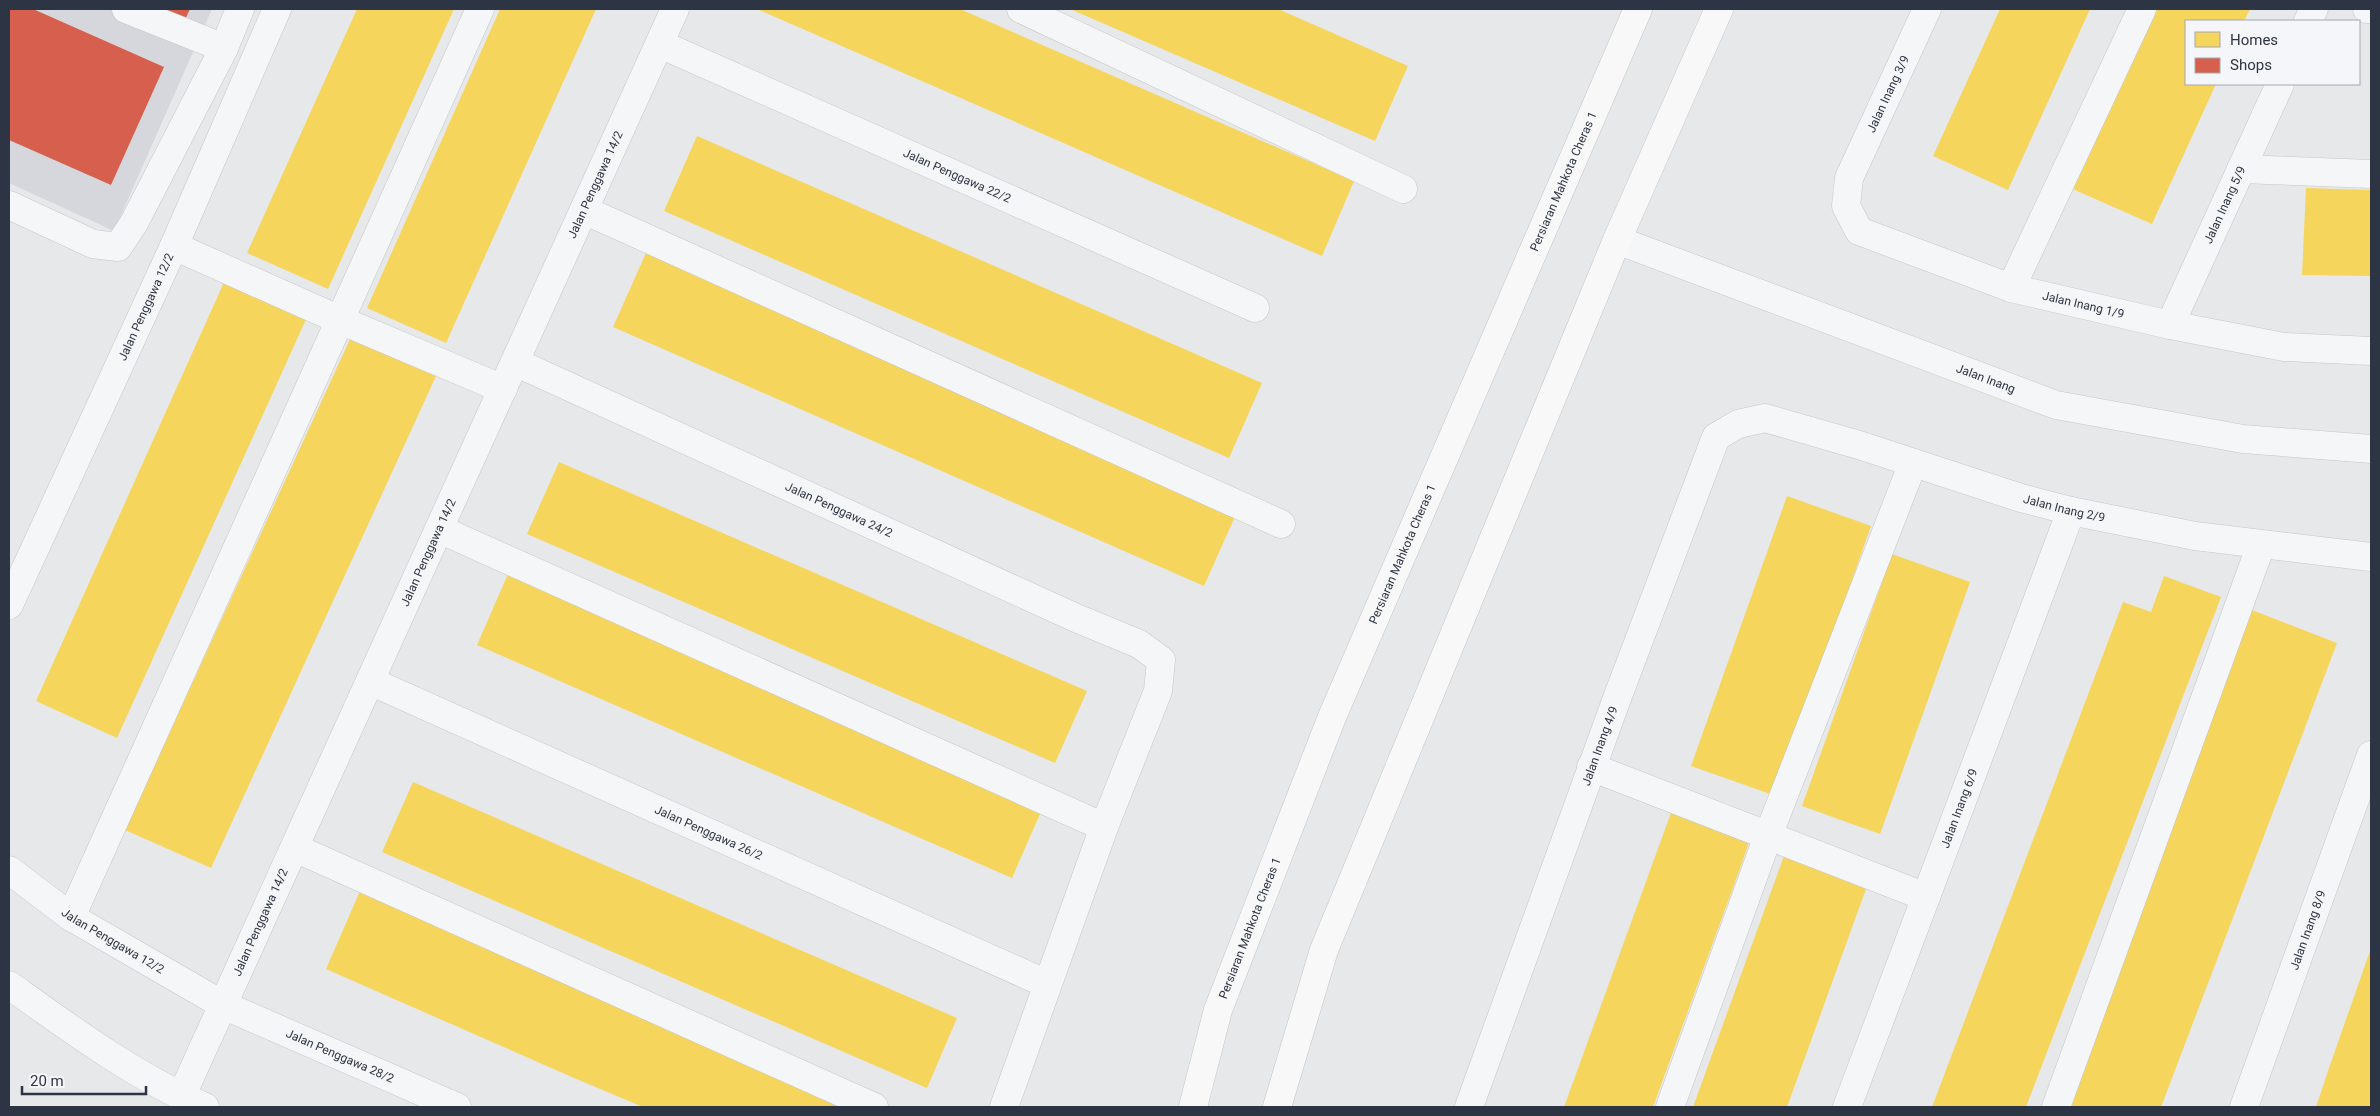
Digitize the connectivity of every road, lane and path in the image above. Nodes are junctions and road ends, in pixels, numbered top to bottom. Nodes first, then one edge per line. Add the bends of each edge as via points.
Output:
1 (126, 9) edge
2 (240, 9) edge
3 (277, 9) edge
4 (480, 9) edge
5 (675, 9) edge
6 (1020, 9) edge
7 (1638, 9) edge
8 (1719, 9) edge
9 (1926, 9) edge
10 (2142, 9) edge
11 (2367, 9) edge
12 (2371, 9) edge
13 (660, 44) junction
14 (224, 48) junction
15 (2280, 85) edge
16 (2241, 169) junction
17 (2371, 174) edge
18 (1849, 178) joint
19 (1404, 189) dead end
20 (9, 205) edge
21 (584, 210) junction
22 (1617, 240) junction
23 (174, 246) junction
24 (2011, 288) junction
25 (1255, 308) dead end
26 (340, 320) junction
27 (2170, 325) junction
28 (2371, 351) edge
29 (515, 362) junction
30 (503, 389) junction
31 (1766, 418) joint
32 (2371, 449) edge
33 (1913, 463) junction
34 (2070, 511) junction
35 (1281, 524) dead end
36 (439, 529) junction
37 (2261, 545) junction
38 (2371, 557) edge
39 (9, 605) edge
40 (370, 681) junction
41 (2371, 754) edge
42 (1591, 767) junction
43 (1104, 827) junction
44 (1768, 836) junction
45 (295, 848) junction
46 (9, 870) edge
47 (1926, 897) junction
48 (71, 917) junction
49 (1047, 984) junction
50 (9, 985) edge
51 (223, 1005) junction
52 (193, 1102) edge
53 (458, 1107) edge
54 (874, 1107) edge
55 (1004, 1107) edge
56 (1192, 1107) edge
57 (1277, 1107) edge
58 (1468, 1107) edge
59 (1670, 1107) edge
60 (1847, 1107) edge
61 (2056, 1107) edge
62 (2244, 1107) edge

1 - 14 street
2 - 14 street
3 - 23 street, Jalan Penggawa 12/2
4 - 26 street
5 - 13 street, Jalan Penggawa 14/2
6 - 19 street
7 - 56 main road, Persiaran Mahkota Cheras 1 via 1332,717 1218,1010
8 - 22 main road
9 - 18 street, Jalan Inang 3/9
10 - 24 street
11 - 12 street
13 - 21 street, Jalan Penggawa 14/2
13 - 25 street, Jalan Penggawa 22/2
14 - 20 street via 134,223 118,247 93,244
15 - 16 street, Jalan Inang 5/9
16 - 17 street
16 - 27 street, Jalan Inang 5/9
18 - 24 street, Jalan Inang 1/9 via 1846,206 1859,231
21 - 29 street, Jalan Penggawa 14/2
21 - 35 street
22 - 32 street, Jalan Inang via 2056,405 2244,439
22 - 57 main road via 1324,950
23 - 26 street
23 - 39 street, Jalan Penggawa 12/2
24 - 27 street, Jalan Inang 1/9
26 - 30 street
26 - 48 street
27 - 28 street, Jalan Inang 1/9 via 2284,348
29 - 30 street, Jalan Penggawa 14/2
29 - 43 street, Jalan Penggawa 24/2 via 1139,644 1161,660 1158,691
30 - 36 street, Jalan Penggawa 14/2
31 - 33 street, Jalan Inang 2/9
31 - 42 street, Jalan Inang 4/9 via 1738,424 1716,437
33 - 34 street, Jalan Inang 2/9
33 - 44 street
34 - 37 street, Jalan Inang 2/9 via 2195,536
34 - 47 street, Jalan Inang 6/9
36 - 40 street, Jalan Penggawa 14/2
36 - 43 street
37 - 38 street, Jalan Inang 2/9
37 - 61 street
40 - 45 street, Jalan Penggawa 14/2
40 - 49 street, Jalan Penggawa 26/2
41 - 62 street, Jalan Inang 8/9
42 - 44 street
42 - 58 street, Jalan Inang 4/9
43 - 49 street
44 - 47 street
44 - 59 street
45 - 51 street, Jalan Penggawa 14/2
45 - 54 street
46 - 48 street, Jalan Penggawa 12/2
47 - 60 street, Jalan Inang 6/9
48 - 51 street, Jalan Penggawa 12/2
49 - 55 street
50 - 52 street via 102,1051
51 - 52 street, Jalan Penggawa 14/2
51 - 53 street, Jalan Penggawa 28/2

